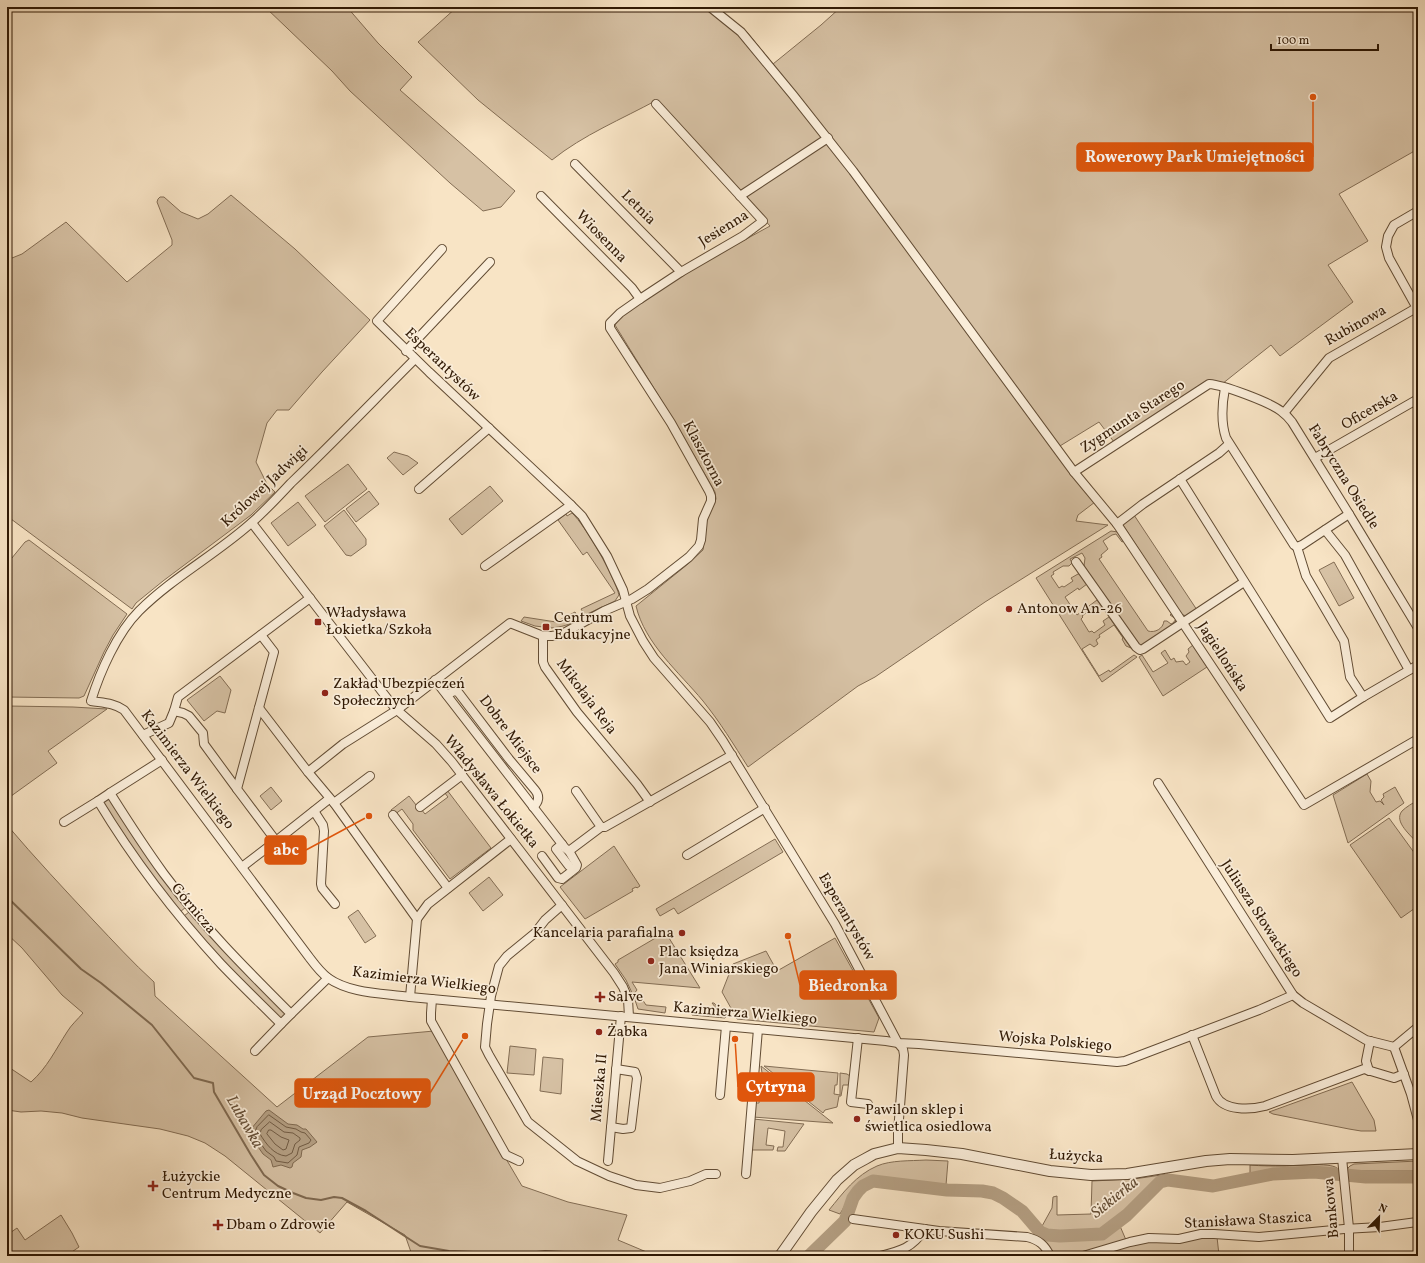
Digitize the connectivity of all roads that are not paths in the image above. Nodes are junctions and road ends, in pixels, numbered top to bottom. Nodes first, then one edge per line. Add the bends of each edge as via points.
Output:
1 (710, 7) edge
2 (656, 104) dead end
3 (828, 138) junction
4 (575, 164) dead end
5 (542, 196) dead end
6 (740, 196) junction
7 (1418, 211) edge
8 (442, 249) dead end
9 (490, 262) dead end
10 (681, 272) junction
11 (640, 299) junction
12 (1418, 309) edge
13 (610, 323) joint
14 (406, 351) junction
15 (415, 359) junction
16 (1207, 385) joint
17 (1225, 388) junction
18 (1418, 399) edge
19 (1284, 413) junction
20 (489, 428) junction
21 (1229, 444) junction
22 (1315, 458) junction
23 (1074, 472) junction
24 (1180, 479) junction
25 (419, 489) dead end
26 (571, 504) junction
27 (1350, 514) junction
28 (252, 522) junction
29 (1116, 524) junction
30 (1325, 530) junction
31 (1297, 546) junction
32 (1076, 562) dead end
33 (486, 566) dead end
34 (1244, 582) junction
35 (310, 598) junction
36 (626, 602) junction
37 (1182, 622) junction
38 (1418, 628) edge
39 (261, 635) junction
40 (543, 636) junction
41 (1418, 665) edge
42 (1409, 670) junction
43 (435, 680) junction
44 (95, 691) joint
45 (447, 695) junction
46 (1363, 697) junction
47 (259, 708) junction
48 (397, 710) junction
49 (174, 711) junction
50 (143, 735) junction
51 (1418, 739) edge
52 (732, 755) junction
53 (162, 760) junction
54 (308, 772) junction
55 (462, 775) junction
56 (370, 776) dead end
57 (1158, 783) dead end
58 (237, 789) junction
59 (576, 790) dead end
60 (110, 793) junction
61 (98, 800) junction
62 (332, 801) junction
63 (650, 802) junction
64 (420, 807) dead end
65 (533, 807) junction
66 (765, 808) junction
67 (314, 811) junction
68 (393, 815) dead end
69 (64, 822) dead end
70 (603, 827) junction
71 (511, 838) junction
72 (276, 841) junction
73 (562, 844) junction
74 (569, 851) junction
75 (687, 855) dead end
76 (542, 856) dead end
77 (569, 866) dead end
78 (242, 867) junction
79 (448, 888) junction
80 (335, 904) dead end
81 (562, 905) junction
82 (191, 907) junction
83 (180, 916) junction
84 (417, 919) junction
85 (328, 978) junction
86 (1293, 995) junction
87 (410, 997) junction
88 (432, 999) junction
89 (490, 1004) junction
90 (292, 1014) junction
91 (625, 1017) junction
92 (281, 1024) junction
93 (726, 1026) junction
94 (1418, 1027) edge
95 (758, 1029) junction
96 (1192, 1035) junction
97 (858, 1038) junction
98 (1370, 1041) junction
99 (898, 1043) junction
100 (1394, 1047) junction
101 (255, 1051) dead end
102 (616, 1069) junction
103 (1369, 1070) junction
104 (1404, 1074) junction
105 (720, 1095) dead end
106 (868, 1104) dead end
107 (1418, 1120) edge
108 (611, 1127) junction
109 (898, 1148) junction
110 (1418, 1154) edge
111 (519, 1161) dead end
112 (608, 1162) dead end
113 (1343, 1163) junction
114 (716, 1174) dead end
115 (746, 1174) dead end
116 (854, 1218) dead end
117 (1417, 1222) dead end
118 (1349, 1228) junction
119 (925, 1229) junction
120 (780, 1256) edge
121 (880, 1256) edge
122 (1050, 1256) edge
123 (1083, 1256) edge
124 (1349, 1256) edge

1 - 3 street, Jagiellońska via 741,32
2 - 6 street, Jesienna
3 - 6 street
3 - 23 street, Jagiellońska
4 - 10 street, Letnia
5 - 11 street, Wiosenna
6 - 10 street, Jesienna via 763,222
7 - 12 street via 1394,225 1387,241 1389,258
8 - 14 street, Esperantystów via 377,321
9 - 14 street
10 - 11 street, Jesienna
11 - 13 street, Jesienna
12 - 19 street, Rubinowa via 1329,358
13 - 36 street, Klasztorna via 610,328 682,441 711,498 703,519 701,540 697,549 648,589
14 - 15 street, Esperantystów
15 - 20 street, Esperantystów
15 - 28 street, Królowej Jadwigi
16 - 17 street, Fabryczna Osiedle
16 - 23 street, Zygmunta Starego
17 - 19 street, Fabryczna Osiedle via 1274,406
17 - 21 street via 1224,431
18 - 22 street, Oficerska
19 - 22 street, Fabryczna Osiedle
20 - 25 street
20 - 26 street, Esperantystów
21 - 24 street
21 - 31 street via 1293,544
22 - 27 street, Fabryczna Osiedle
23 - 29 street, Jagiellońska
24 - 29 street
24 - 34 street
26 - 33 street
26 - 36 street, Esperantystów via 582,516 609,561
27 - 30 street
27 - 38 street, Fabryczna Osiedle
28 - 35 street, Władysława Łokietka
28 - 44 street, Królowej Jadwigi via 139,611 124,629
29 - 37 street, Jagiellońska
30 - 31 street
30 - 42 street via 1345,555
31 - 46 street via 1306,576 1344,641 1350,678
32 - 37 street via 1138,649 1143,649
34 - 37 street
34 - 46 street via 1330,718
35 - 39 street
35 - 48 street, Władysława Łokietka
36 - 40 street, Mikołaja Reja via 562,634
36 - 52 street, Esperantystów via 630,616 654,658 710,722
37 - 51 street, Jagiellońska via 1304,805
39 - 47 street via 274,652
39 - 49 street via 178,697
40 - 43 street via 510,623
40 - 63 street, Mikołaja Reja via 545,667 577,712
41 - 42 street
42 - 46 street
43 - 45 street, Dobre Miejsce
43 - 48 street
44 - 50 street, Kazimierza Wielkiego via 91,701 118,706
45 - 65 street, Dobre Miejsce
45 - 65 street, Dobre Miejsce via 454,691 458,692 535,790 538,797
47 - 54 street
47 - 58 street
48 - 54 street via 343,744
48 - 55 street, Władysława Łokietka via 436,744
49 - 50 street via 169,723
49 - 58 street via 189,716 203,733 204,744
50 - 53 street, Kazimierza Wielkiego
52 - 63 street
52 - 66 street, Esperantystów
53 - 60 street
53 - 78 street, Kazimierza Wielkiego
54 - 62 street
55 - 64 street
55 - 71 street, Władysława Łokietka
56 - 62 street
57 - 86 street, Juliusza Słowackiego
58 - 72 street
59 - 70 street
60 - 61 street
60 - 82 street, Górnicza via 164,874
61 - 69 street
61 - 83 street, Górnicza via 138,861
62 - 67 street
62 - 84 street
63 - 70 street
65 - 73 street, Dobre Miejsce
66 - 75 street
66 - 99 street, Esperantystów via 835,924
67 - 72 street
67 - 80 street via 324,831 321,884
68 - 79 street
70 - 74 street
71 - 79 street
71 - 81 street, Władysława Łokietka
72 - 78 street
73 - 74 street, Dobre Miejsce
73 - 77 street via 556,849
74 - 76 street via 577,865 562,880
78 - 85 street, Kazimierza Wielkiego via 309,957
79 - 84 street via 428,904
81 - 89 street via 535,933 500,963
81 - 91 street, Władysława Łokietka via 618,980 628,999
82 - 83 street
82 - 90 street, Górnicza via 250,973
83 - 92 street, Górnicza via 221,964
84 - 87 street
85 - 87 street, Kazimierza Wielkiego via 363,991
85 - 90 street
86 - 96 street, Wojska Polskiego
86 - 98 street, Juliusza Słowackiego
87 - 88 street, Kazimierza Wielkiego
88 - 89 street, Kazimierza Wielkiego
88 - 111 street via 431,1021 448,1053 506,1155
89 - 91 street, Kazimierza Wielkiego
89 - 114 street via 485,1047 489,1055 528,1122 577,1161 636,1185 660,1188 690,1181 706,1174
90 - 92 street
91 - 93 street, Kazimierza Wielkiego
91 - 102 street, Mieszka II
92 - 101 street
93 - 95 street, Kazimierza Wielkiego
93 - 105 street
94 - 100 street
95 - 97 street, Kazimierza Wielkiego
95 - 115 street
96 - 99 street, Wojska Polskiego via 1117,1062
96 - 103 street via 1216,1096 1220,1102 1228,1106 1258,1108 1364,1069
97 - 99 street, Kazimierza Wielkiego
97 - 106 street via 851,1102
98 - 100 street, Juliusza Słowackiego
98 - 103 street via 1366,1061
99 - 109 street, Esperantystów via 904,1052
100 - 104 street
102 - 108 street, Mieszka II
102 - 108 street via 635,1072 637,1078 631,1128
103 - 104 street via 1394,1078
104 - 107 street
108 - 112 street, Mieszka II
109 - 113 street, Łużycka via 952,1153 1050,1171 1091,1175 1127,1174 1230,1159
109 - 120 street, Łużycka via 874,1154 845,1173 823,1196
110 - 113 street, Łużycka
113 - 118 street, Bankowa
116 - 119 street
117 - 118 street, Stanisława Staszica
118 - 123 street, Stanisława Staszica via 1259,1237 1201,1234 1179,1239 1149,1238
118 - 124 street, Bankowa
119 - 121 street via 911,1245
119 - 122 street via 1034,1238 1043,1244

